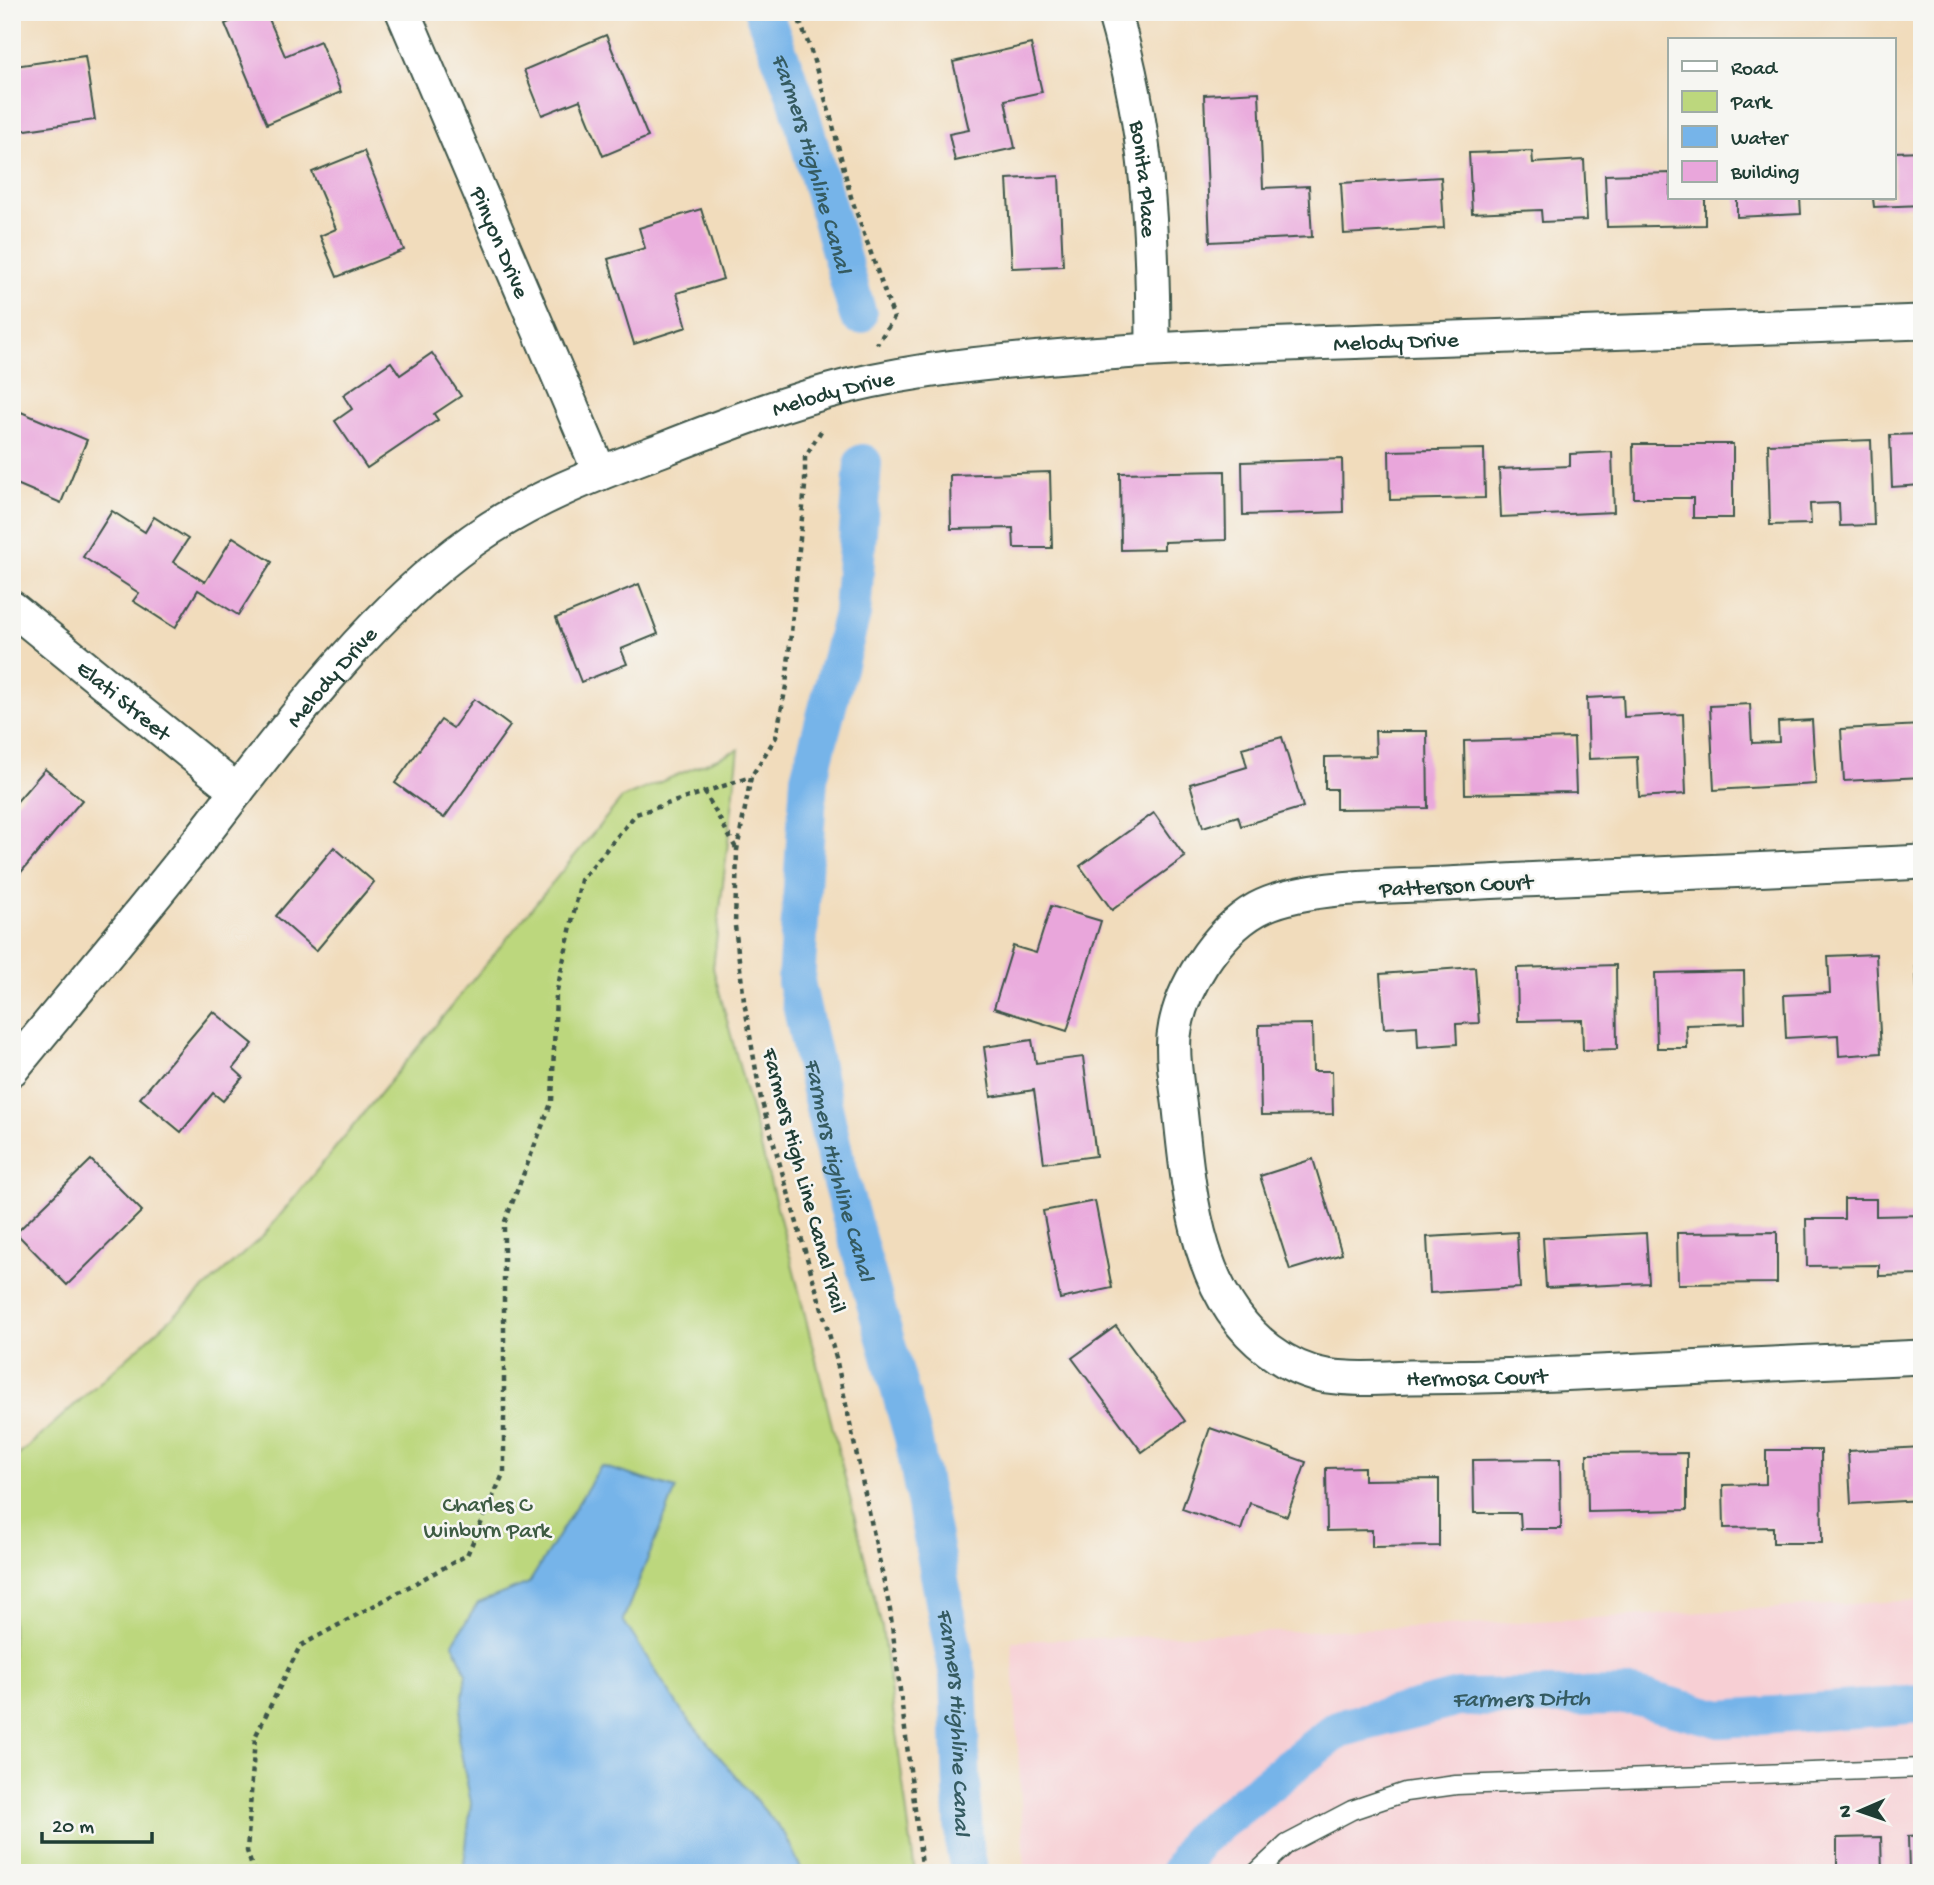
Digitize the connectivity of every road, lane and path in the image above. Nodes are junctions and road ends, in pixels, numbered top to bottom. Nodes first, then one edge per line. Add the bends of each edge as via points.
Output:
1 (403, 12) edge
2 (796, 12) edge
3 (1114, 12) edge
4 (894, 318) dead end
5 (1922, 322) edge
6 (1153, 349) junction
7 (805, 457) dead end
8 (600, 473) junction
9 (12, 608) edge
10 (751, 777) junction
11 (237, 790) junction
12 (704, 791) junction
13 (737, 850) junction
14 (1922, 862) edge
15 (12, 1069) edge
16 (1184, 1143) joint
17 (1922, 1357) edge
18 (1922, 1768) edge
19 (254, 1873) edge
20 (923, 1873) edge
21 (1256, 1873) edge

1 - 8 street, Pinyon Drive
2 - 4 path via 851,197
3 - 6 street, Bonita Place via 1144,143
5 - 6 street, Melody Drive
6 - 8 street, Melody Drive via 980,363 850,385 738,419
7 - 10 path, Farmers High Line Canal Trail via 786,686 776,737
8 - 11 street, Melody Drive via 510,515 433,571 311,698
9 - 11 street, Elati Street
10 - 12 path
10 - 13 path, Farmers High Line Canal Trail
11 - 15 street, Melody Drive
12 - 13 path
12 - 19 path via 636,814 581,880 556,995 552,1101 504,1224 504,1472 467,1555 300,1646 255,1737 247,1851
13 - 20 path, Farmers High Line Canal Trail via 735,926 759,1087 836,1359 890,1610
14 - 16 street, Patterson Court via 1328,891 1260,907 1227,933 1190,983 1175,1030 1174,1053
16 - 17 street, Hermosa Court via 1198,1233 1226,1304 1268,1349 1311,1372 1366,1378 1498,1377
18 - 21 lane via 1456,1785 1405,1792 1352,1810 1287,1844

